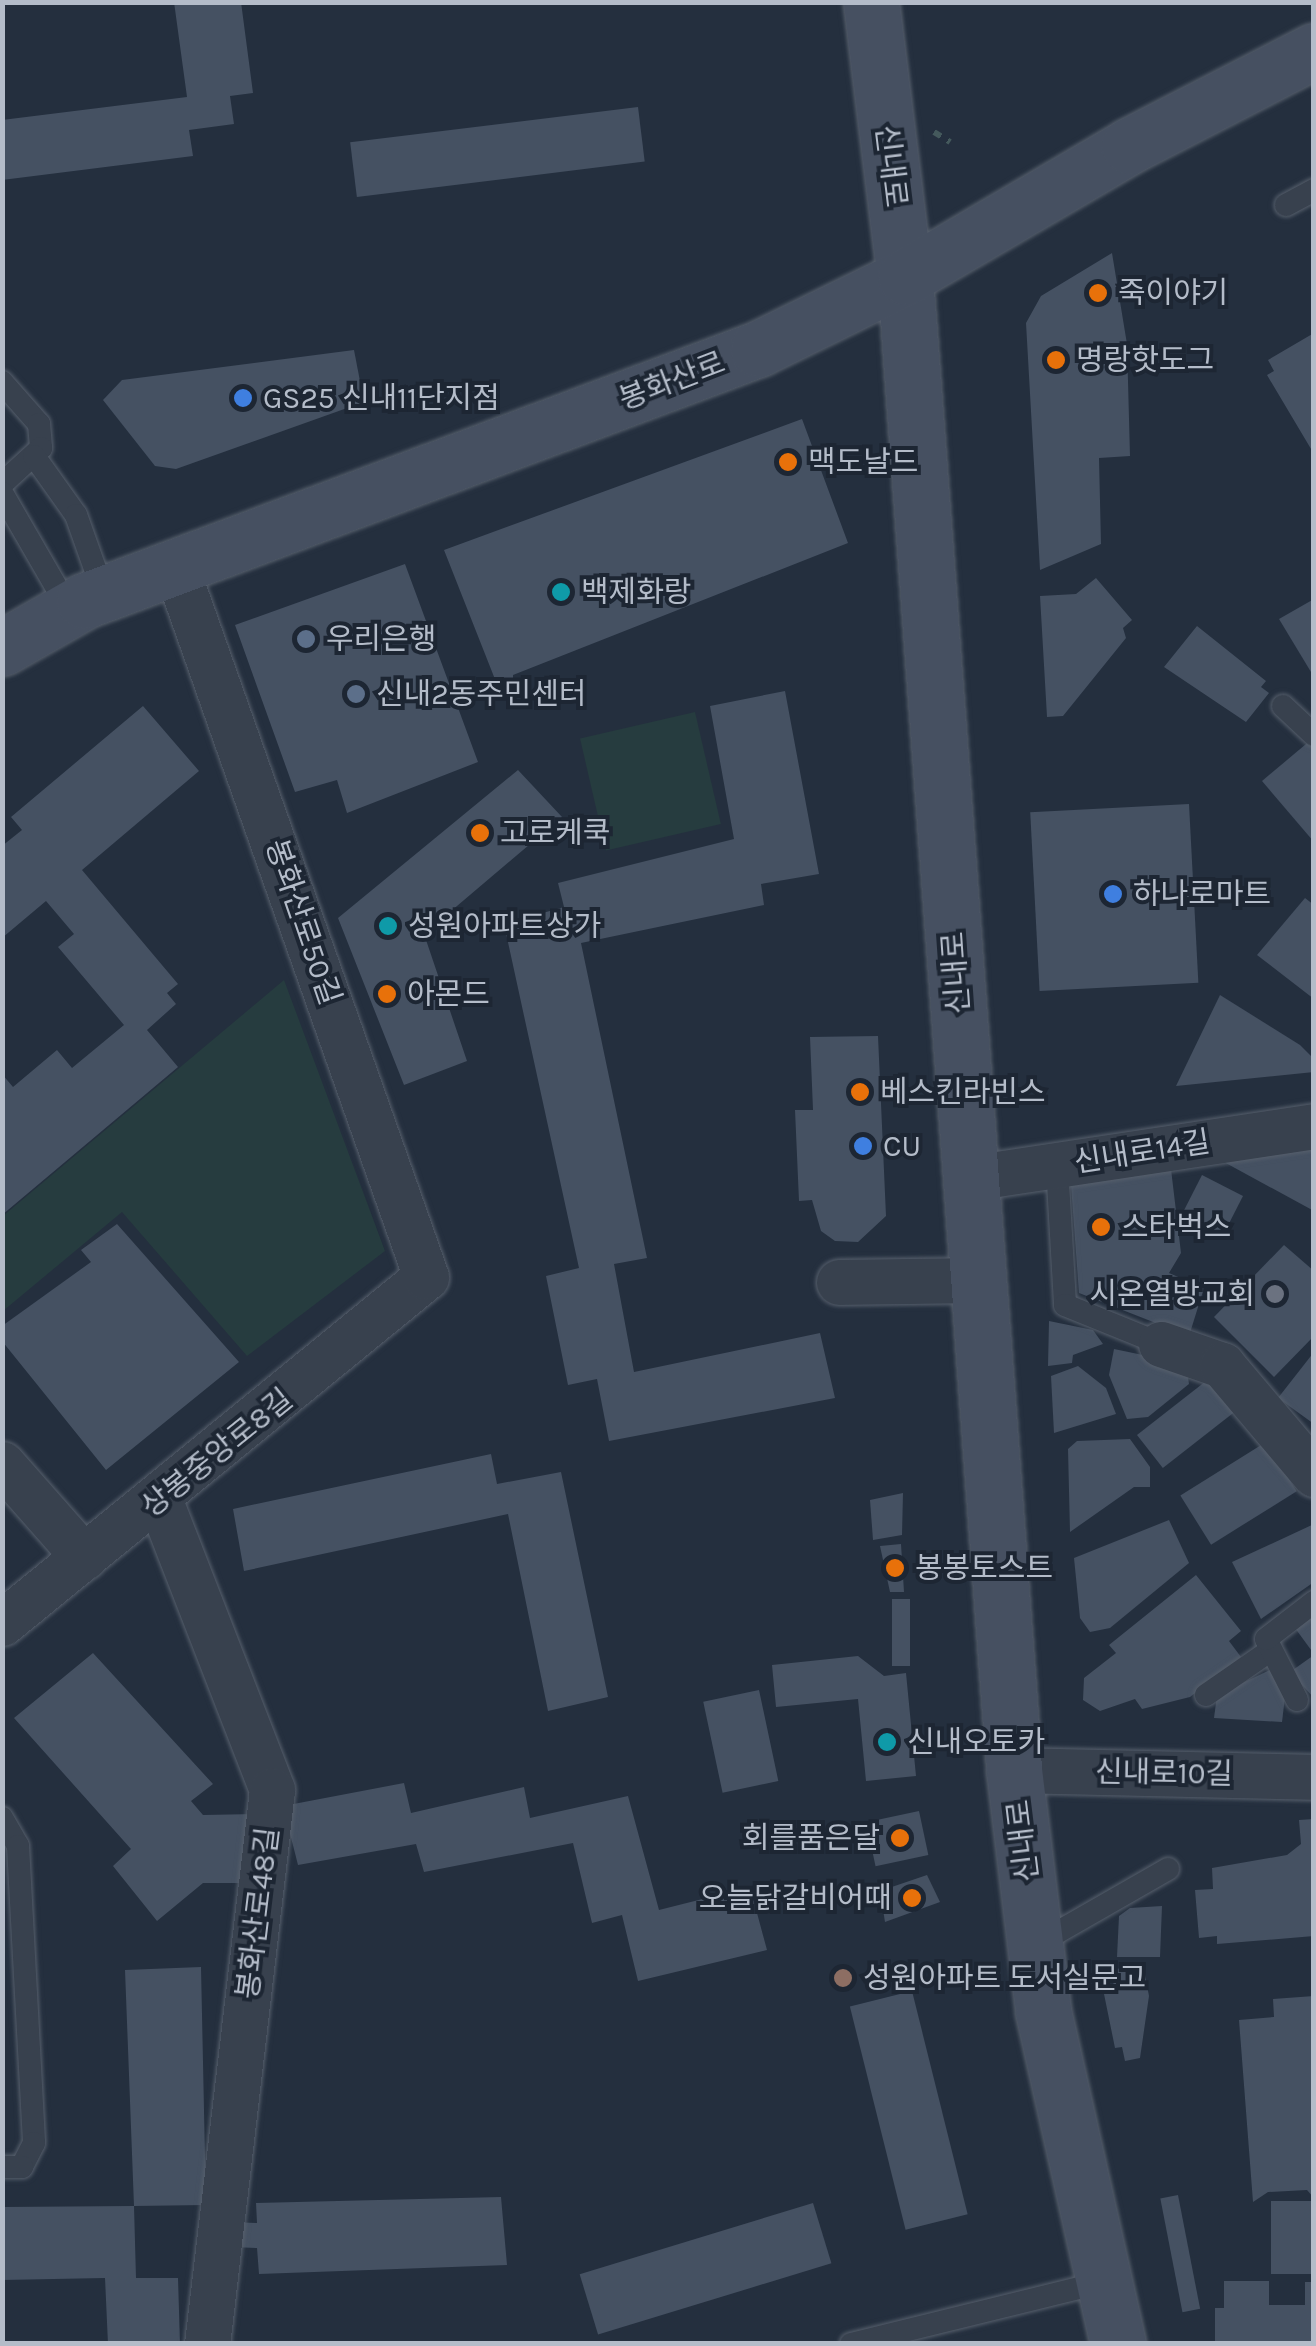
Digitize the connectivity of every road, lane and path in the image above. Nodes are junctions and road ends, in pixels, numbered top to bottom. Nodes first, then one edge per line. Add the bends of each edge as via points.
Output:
1 (870, 2) edge
2 (1314, 51) edge
3 (1314, 190) edge
4 (1286, 205) dead end
5 (905, 277) junction
6 (2, 382) edge
7 (34, 456) junction
8 (2, 484) edge
9 (2, 493) edge
10 (176, 568) junction
11 (87, 602) junction
12 (2, 648) edge
13 (1282, 706) dead end
14 (1314, 735) edge
15 (1314, 1126) edge
16 (1057, 1165) junction
17 (971, 1178) junction
18 (426, 1277) joint
19 (977, 1280) junction
20 (839, 1282) dead end
21 (1161, 1344) joint
22 (2, 1464) edge
23 (1314, 1474) edge
24 (160, 1501) junction
25 (84, 1556) junction
26 (1314, 1602) edge
27 (2, 1623) edge
28 (1271, 1650) junction
29 (1206, 1695) dead end
30 (1297, 1700) dead end
31 (1014, 1770) junction
32 (1314, 1777) edge
33 (2, 1818) edge
34 (1168, 1869) dead end
35 (1035, 1944) junction
36 (2, 2167) edge
37 (1102, 2282) junction
38 (207, 2344) edge
39 (850, 2344) edge
40 (1118, 2344) edge

1 - 5 main road, 신내로
2 - 5 main road, 봉화산로 via 1129,146
3 - 4 lane
5 - 10 main road, 봉화산로 via 758,348
5 - 17 main road, 신내로
6 - 7 lane via 38,424
7 - 8 lane
7 - 11 lane via 76,516
9 - 11 lane
10 - 11 main road, 봉화산로
10 - 18 street, 봉화산로50길
11 - 12 main road, 봉화산로
13 - 14 lane
15 - 16 street, 신내로14길
16 - 17 street, 신내로14길
16 - 21 lane via 1066,1305
17 - 19 main road, 신내로
18 - 24 street, 상봉중앙로8길
19 - 20 street
19 - 31 main road, 신내로
21 - 23 street via 1222,1365
22 - 25 street
24 - 25 street, 상봉중앙로8길
24 - 38 street, 봉화산로48길 via 272,1790
25 - 27 street, 상봉중앙로8길
26 - 28 lane via 1268,1634
28 - 29 lane
28 - 30 lane
31 - 32 street, 신내로10길
31 - 35 main road, 신내로
33 - 36 lane via 18,1846 34,2142 22,2167
34 - 35 lane
35 - 37 main road, 신내로
37 - 39 lane
37 - 40 main road, 신내로

